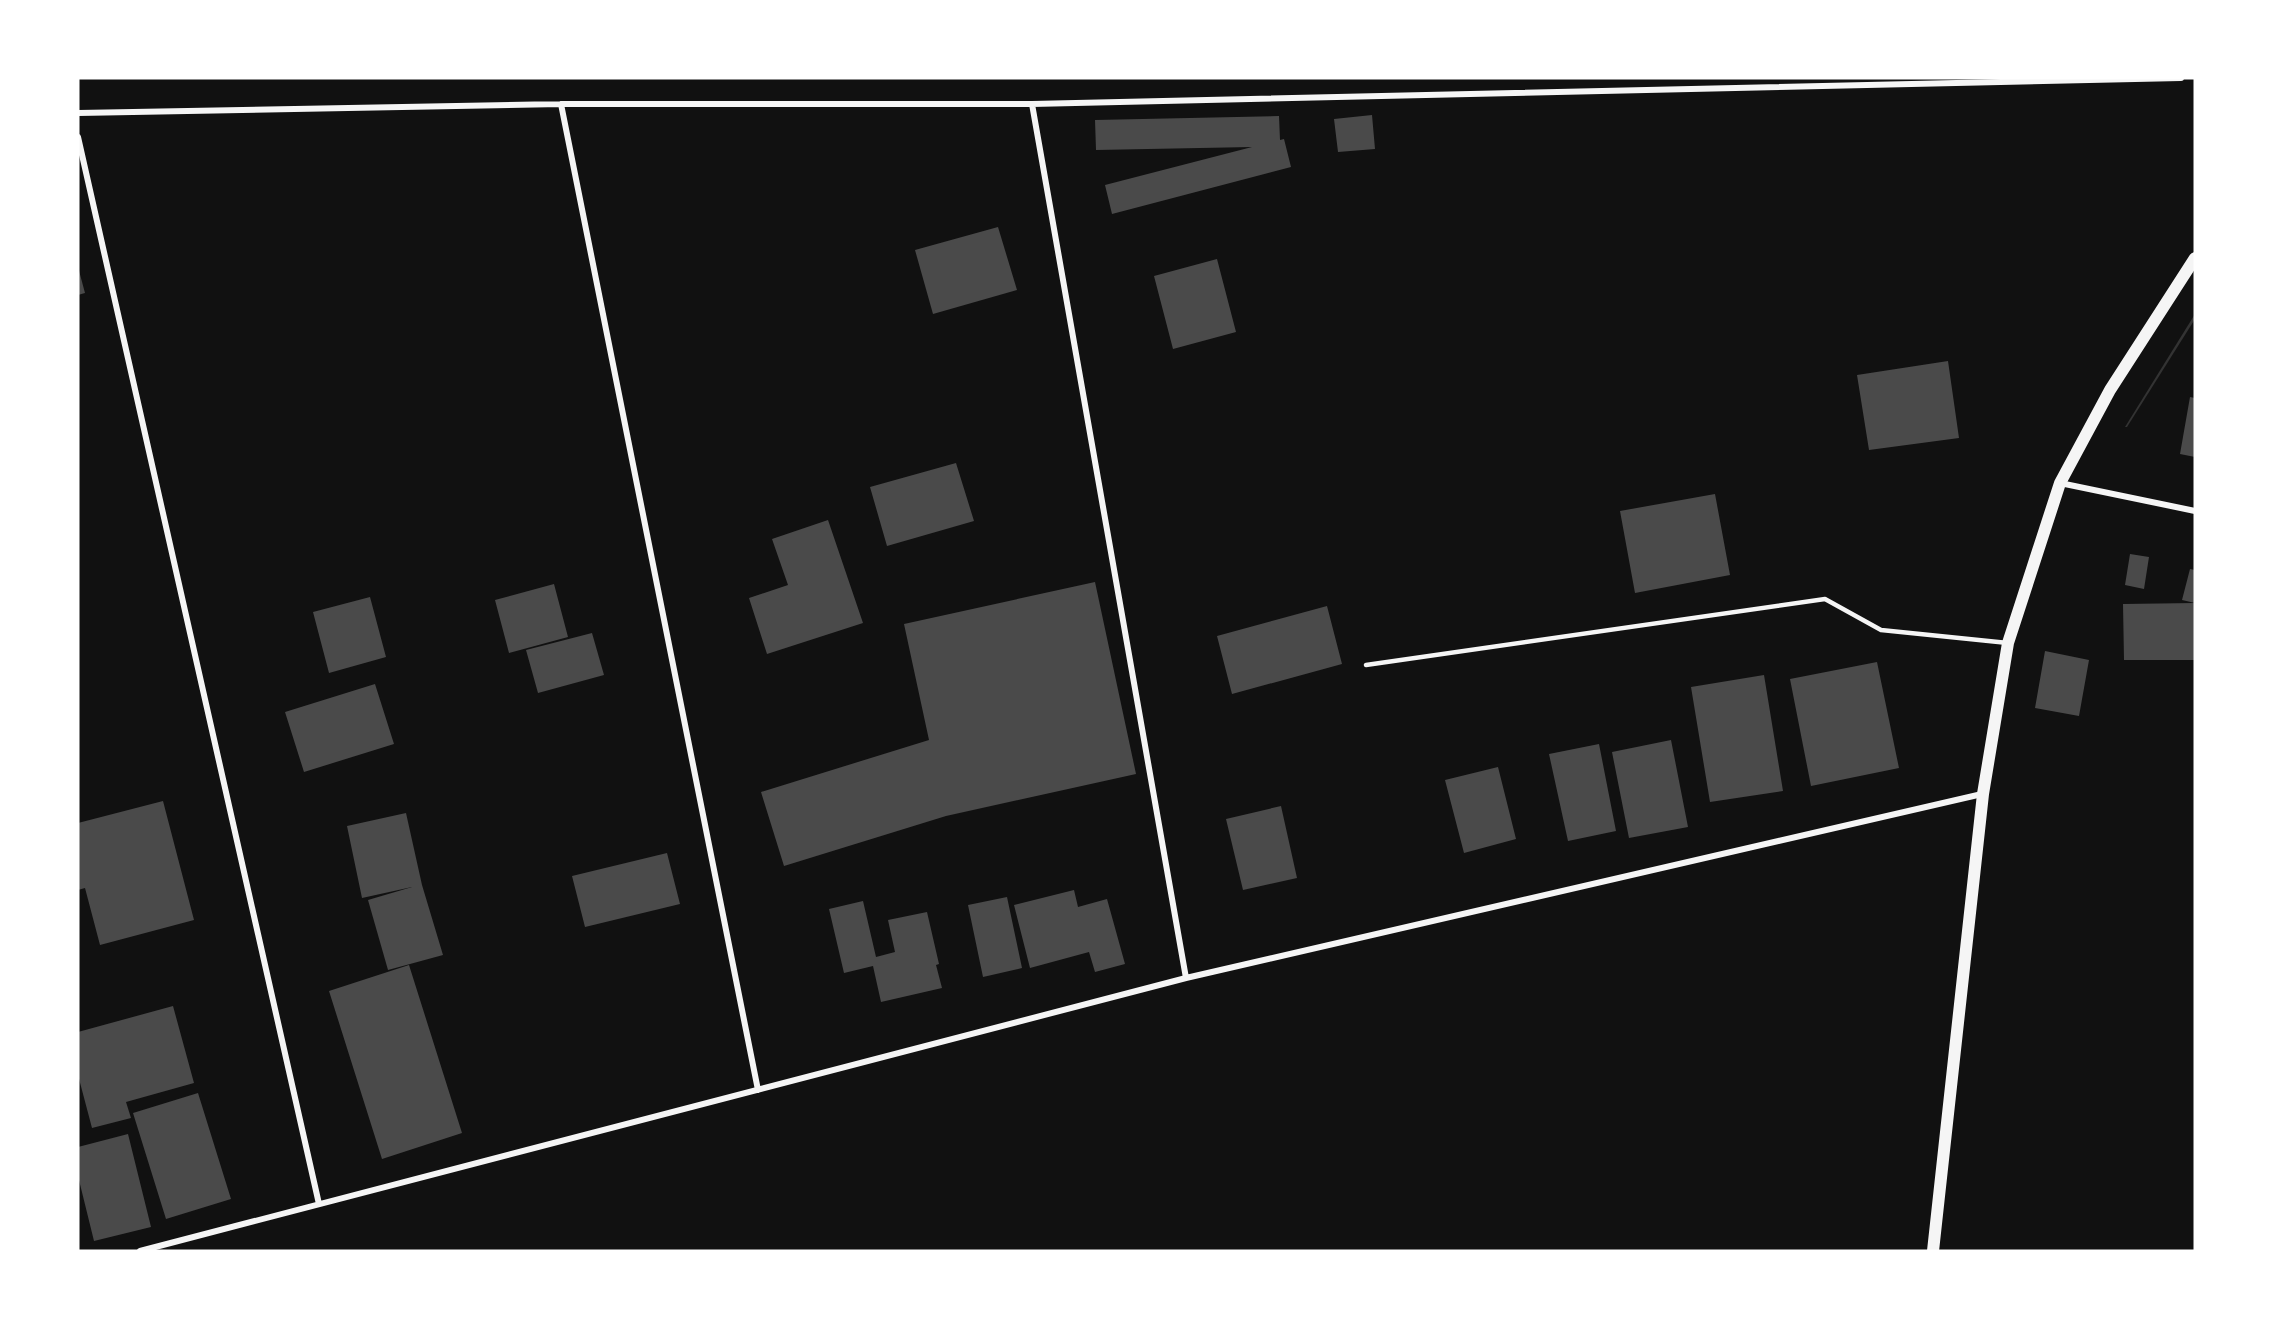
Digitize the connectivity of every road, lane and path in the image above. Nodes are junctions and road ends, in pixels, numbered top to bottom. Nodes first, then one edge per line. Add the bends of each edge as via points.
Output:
1 (2181, 78) edge
2 (561, 104) junction
3 (1032, 104) junction
4 (78, 112) edge
5 (78, 137) edge
6 (2195, 258) edge
7 (2060, 483) junction
8 (2195, 510) edge
9 (2008, 643) junction
10 (1366, 665) dead end
11 (1983, 794) junction
12 (1186, 978) junction
13 (758, 1090) junction
14 (319, 1204) junction
15 (140, 1251) edge
16 (1933, 1251) edge

1 - 3 street
2 - 3 street
2 - 4 street
2 - 13 street
3 - 12 street
5 - 14 street
6 - 7 main road via 2110,390
7 - 8 street
7 - 9 main road
9 - 10 lane via 1881,630 1825,599
9 - 11 main road
11 - 12 street
11 - 16 main road
12 - 13 street
13 - 14 street
14 - 15 street

